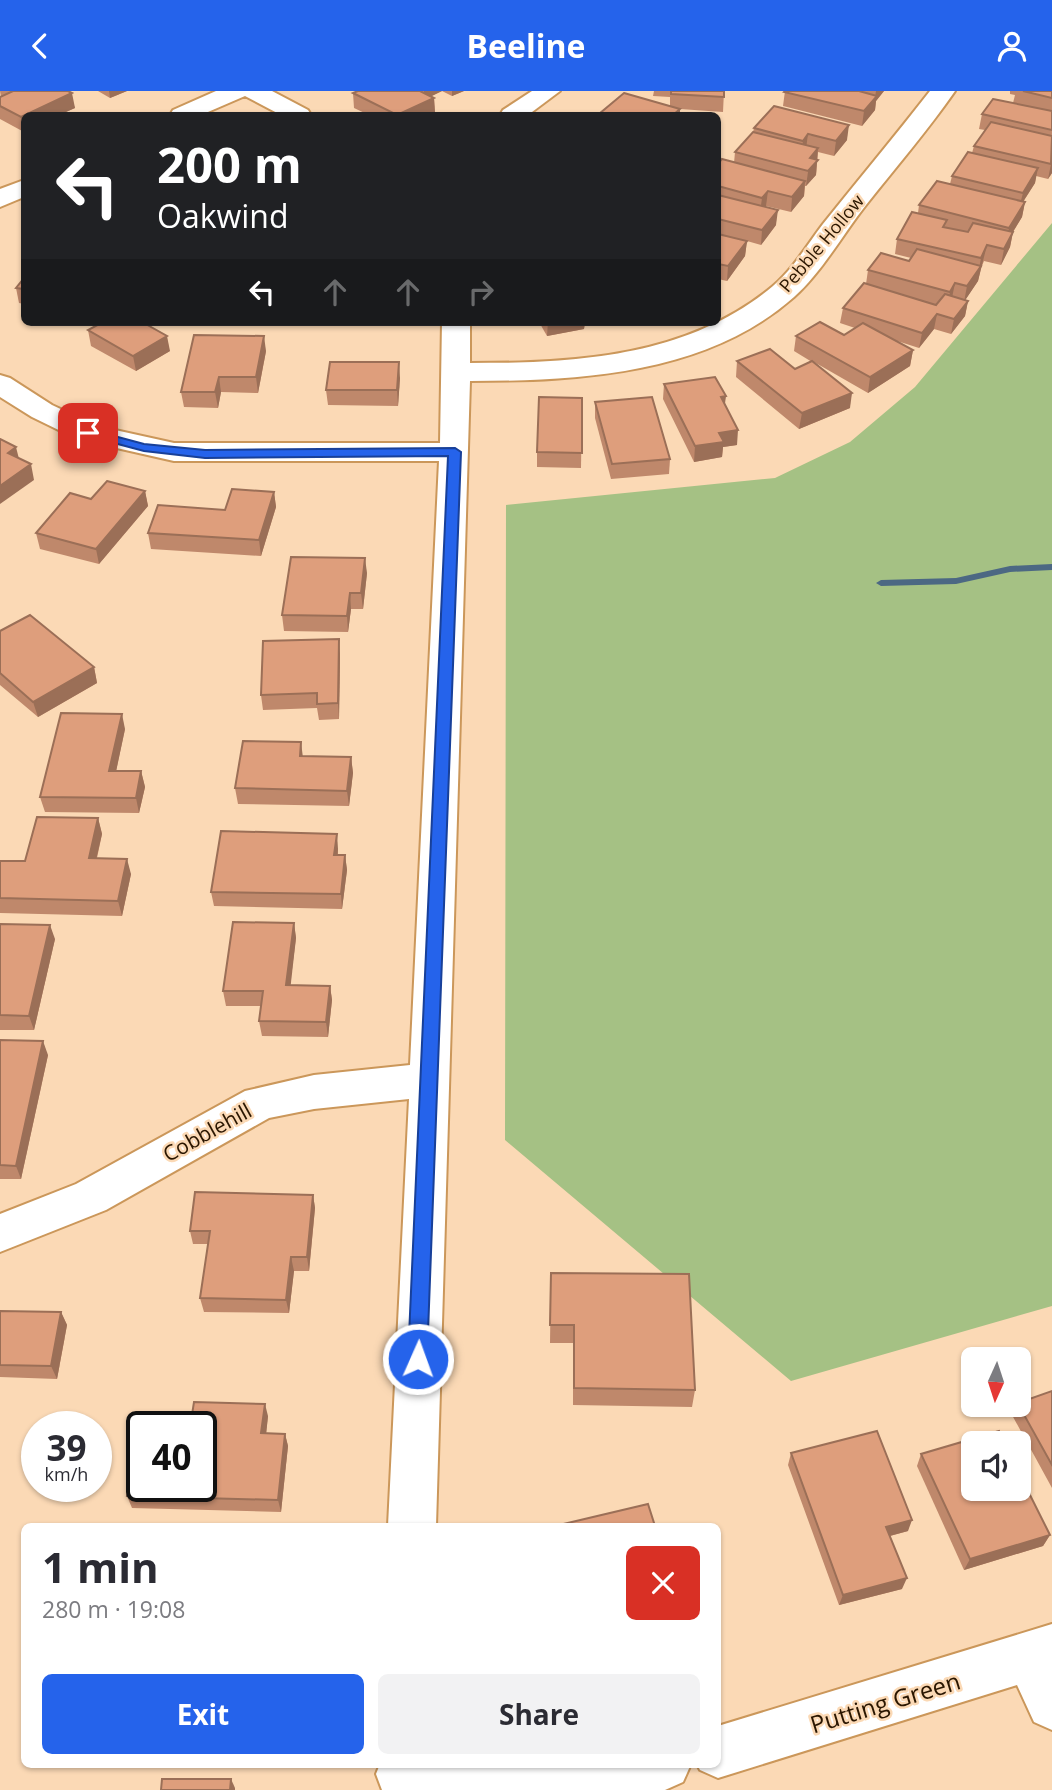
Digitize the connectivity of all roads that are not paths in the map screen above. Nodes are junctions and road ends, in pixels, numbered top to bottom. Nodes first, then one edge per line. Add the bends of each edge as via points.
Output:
1 (236, 91) edge
2 (254, 91) edge
3 (548, 91) edge
4 (943, 91) edge
5 (190, 112) edge
6 (293, 112) edge
7 (516, 112) edge
8 (21, 189) edge
9 (0, 199) edge
10 (456, 326) edge
11 (457, 372) junction
12 (0, 384) edge
13 (455, 452) junction
14 (428, 1080) junction
15 (0, 1233) edge
16 (412, 1523) edge
17 (1041, 1653) edge
18 (1052, 1704) edge
19 (721, 1751) edge
20 (641, 1768) edge
21 (402, 1776) edge

1 - 5 street
2 - 6 street
3 - 7 street
4 - 11 street, Pebble Hollow via 785,290 745,320 697,342 616,363 556,370
8 - 9 street
10 - 11 street
11 - 13 street
12 - 13 street via 88,433 174,452
13 - 14 street
14 - 15 street, Cobblehill via 314,1092 260,1103 91,1197
14 - 16 street
17 - 18 street
17 - 19 street, Putting Green
20 - 21 street via 500,1782

